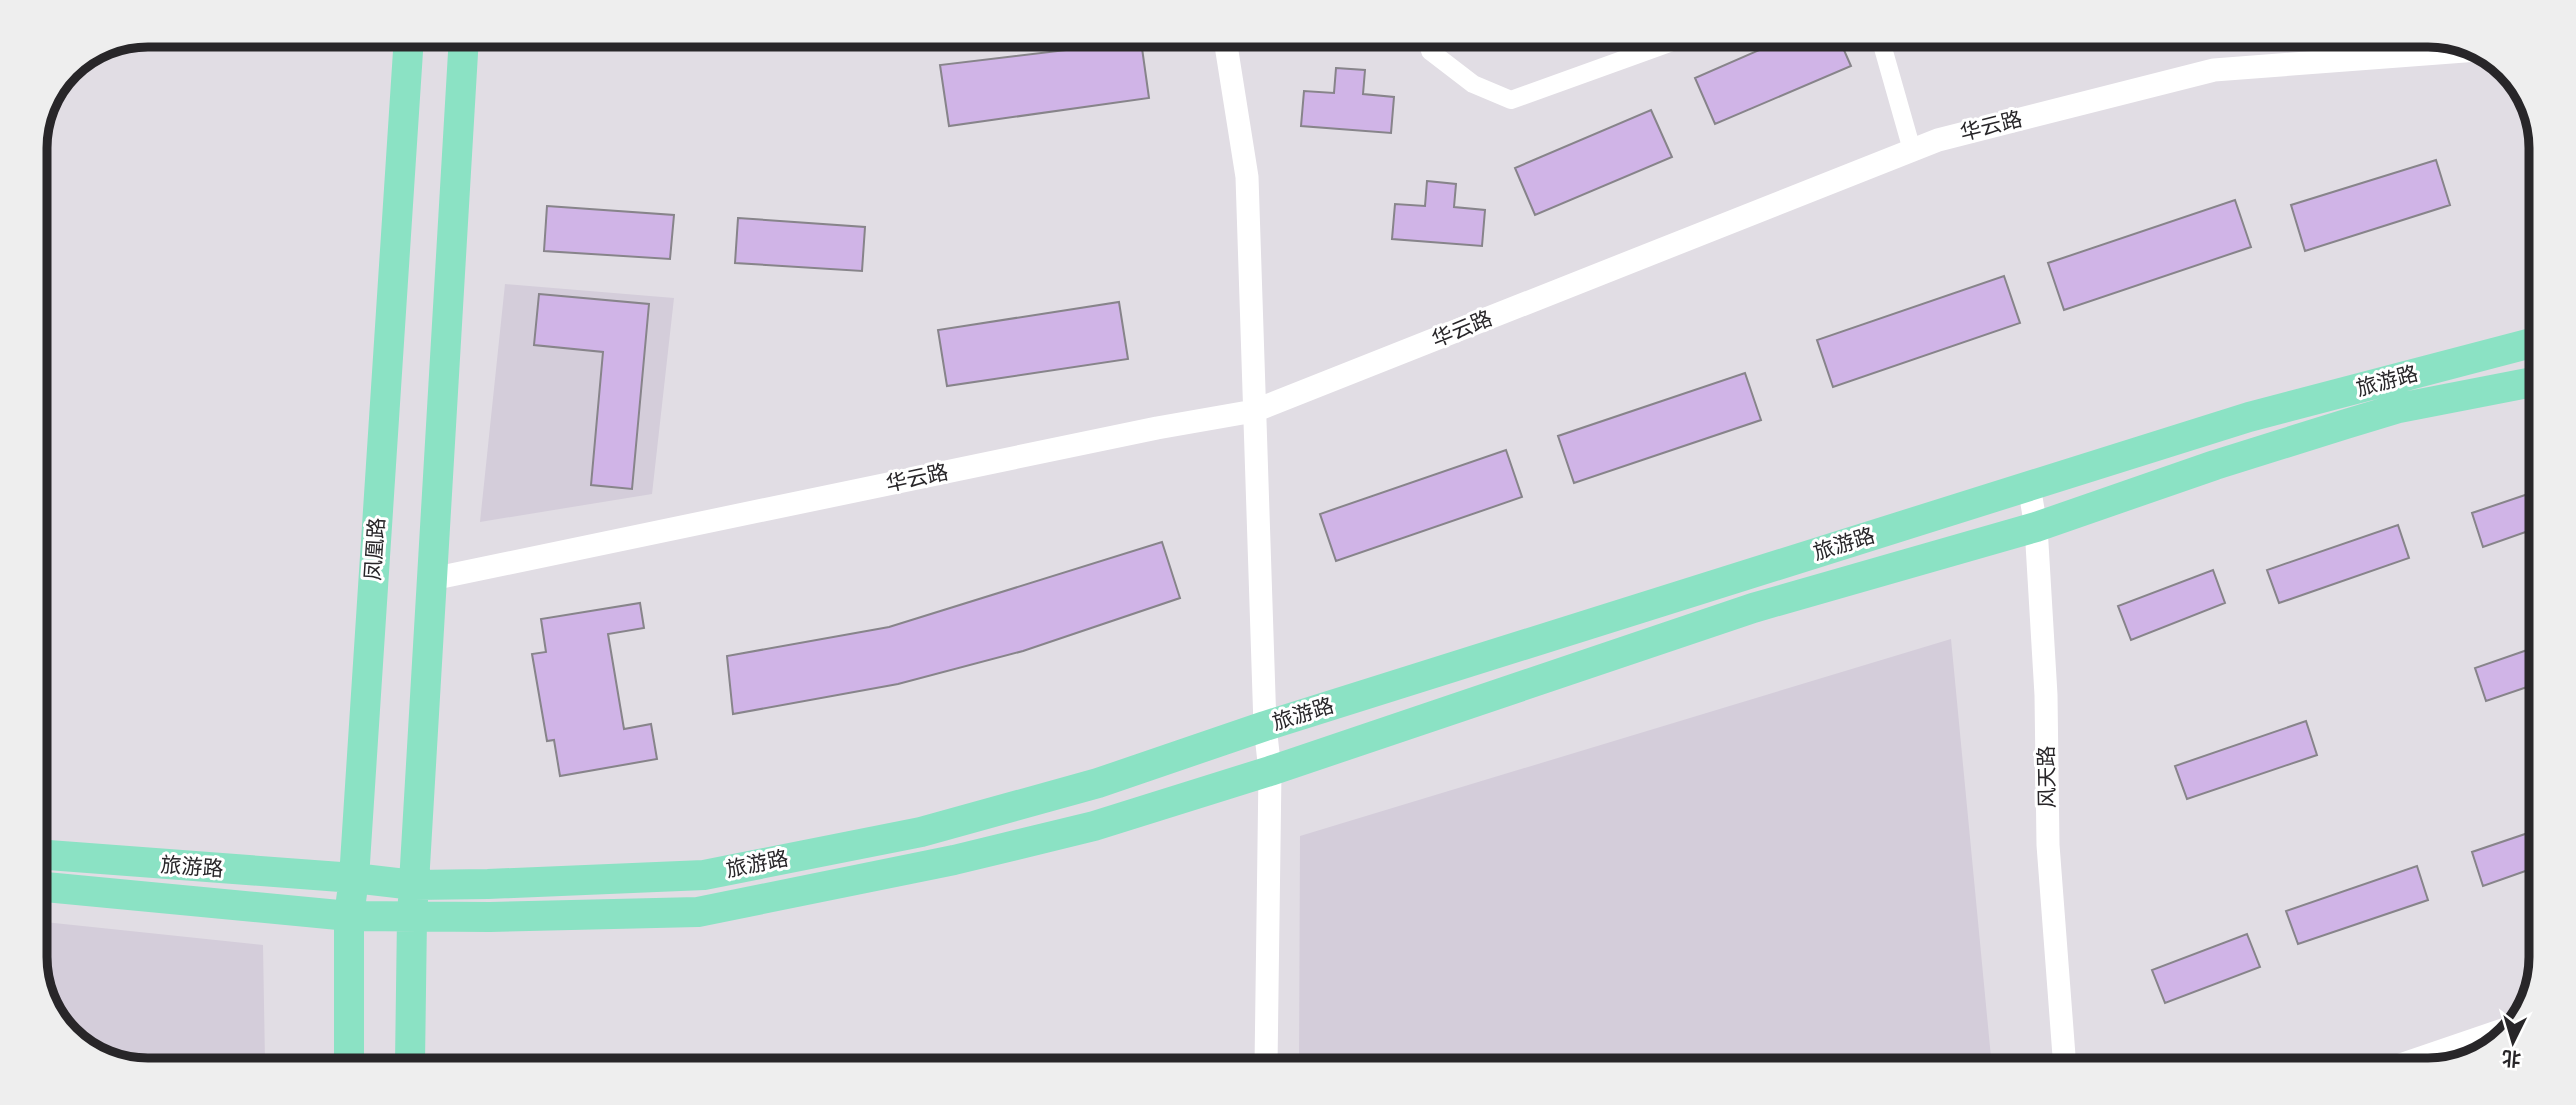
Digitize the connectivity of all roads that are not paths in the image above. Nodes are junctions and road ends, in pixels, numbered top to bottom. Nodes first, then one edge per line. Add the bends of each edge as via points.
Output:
1 (408, 47) edge
2 (463, 47) edge
3 (1226, 47) edge
4 (1429, 47) edge
5 (1658, 47) edge
6 (1883, 47) edge
7 (2456, 52) edge
8 (1912, 150) junction
9 (2529, 344) edge
10 (2529, 384) edge
11 (1254, 411) junction
12 (2029, 486) junction
13 (2036, 527) junction
14 (432, 579) junction
15 (1265, 726) junction
16 (1270, 771) junction
17 (47, 856) edge
18 (354, 878) junction
19 (414, 885) junction
20 (47, 887) edge
21 (349, 916) junction
22 (412, 917) junction
23 (2478, 1039) edge
24 (349, 1058) edge
25 (410, 1058) edge
26 (1266, 1058) edge
27 (2063, 1058) edge
28 (2421, 1058) edge

1 - 18 main road, 凤凰路
2 - 14 main road
3 - 11 street via 1247,177
4 - 5 street via 1473,84 1511,100
6 - 8 street
7 - 8 street, 华云路 via 2214,70 1938,139
8 - 11 street, 华云路
9 - 12 main road, 旅游路 via 2249,417
10 - 13 main road, 旅游路 via 2399,408
11 - 14 street, 华云路
11 - 15 street
12 - 13 street, 风天路
12 - 15 main road, 旅游路
13 - 16 main road, 旅游路 via 1753,608
13 - 27 street, 风天路 via 2046,695 2048,845
14 - 19 main road
15 - 16 street
15 - 19 main road, 旅游路 via 1098,783 921,832 716,872
16 - 22 main road, 旅游路 via 1094,826 989,852 698,912
16 - 26 street
17 - 18 main road, 旅游路
18 - 19 main road, 旅游路
18 - 21 main road, 凤凰路
19 - 22 main road
20 - 21 main road, 旅游路
21 - 22 main road, 旅游路
21 - 24 main road, 凤凰路
22 - 25 main road
23 - 28 street

